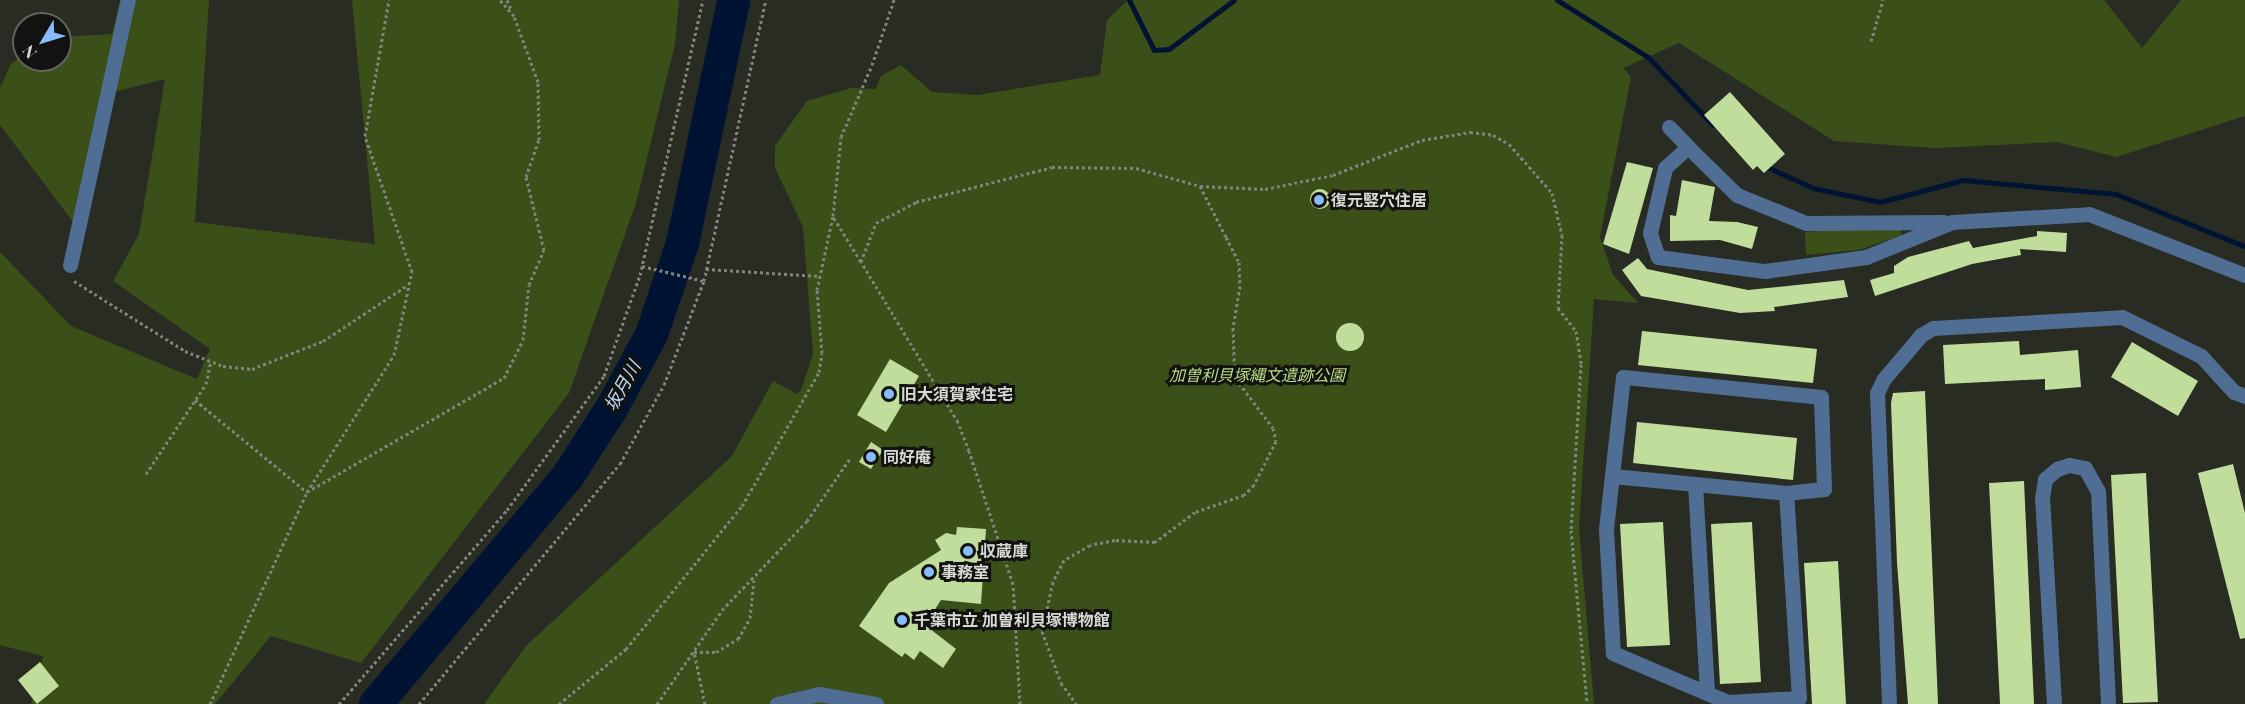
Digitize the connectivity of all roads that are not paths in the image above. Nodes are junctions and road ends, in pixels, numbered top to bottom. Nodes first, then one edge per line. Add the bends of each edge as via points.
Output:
1 (128, 0) edge
2 (1669, 127) dead end
3 (1688, 147) junction
4 (1952, 222) junction
5 (70, 265) road end
6 (2245, 275) edge
7 (2245, 396) edge
8 (1613, 476) junction
9 (1695, 484) junction
10 (1786, 494) junction
11 (1707, 693) junction
12 (1728, 703) edge
13 (777, 704) edge
14 (876, 704) edge
15 (1889, 704) edge
16 (2055, 704) edge
17 (2108, 704) edge

1 - 5 street
2 - 3 street
3 - 4 street via 1737,195 1806,223
3 - 4 street via 1665,168 1650,233 1658,257 1765,271 1866,257
4 - 6 street via 2089,214
7 - 15 street via 2234,392 2201,356 2122,317 1933,328 1921,335 1883,380 1877,393
8 - 9 street
8 - 10 street via 1623,377 1821,398 1824,489
8 - 11 street via 1606,529 1613,653
9 - 10 street
9 - 11 street
10 - 12 street via 1799,698
11 - 12 street
13 - 14 street via 819,694
16 - 17 street via 2042,498 2045,479 2069,465 2085,468 2098,491

